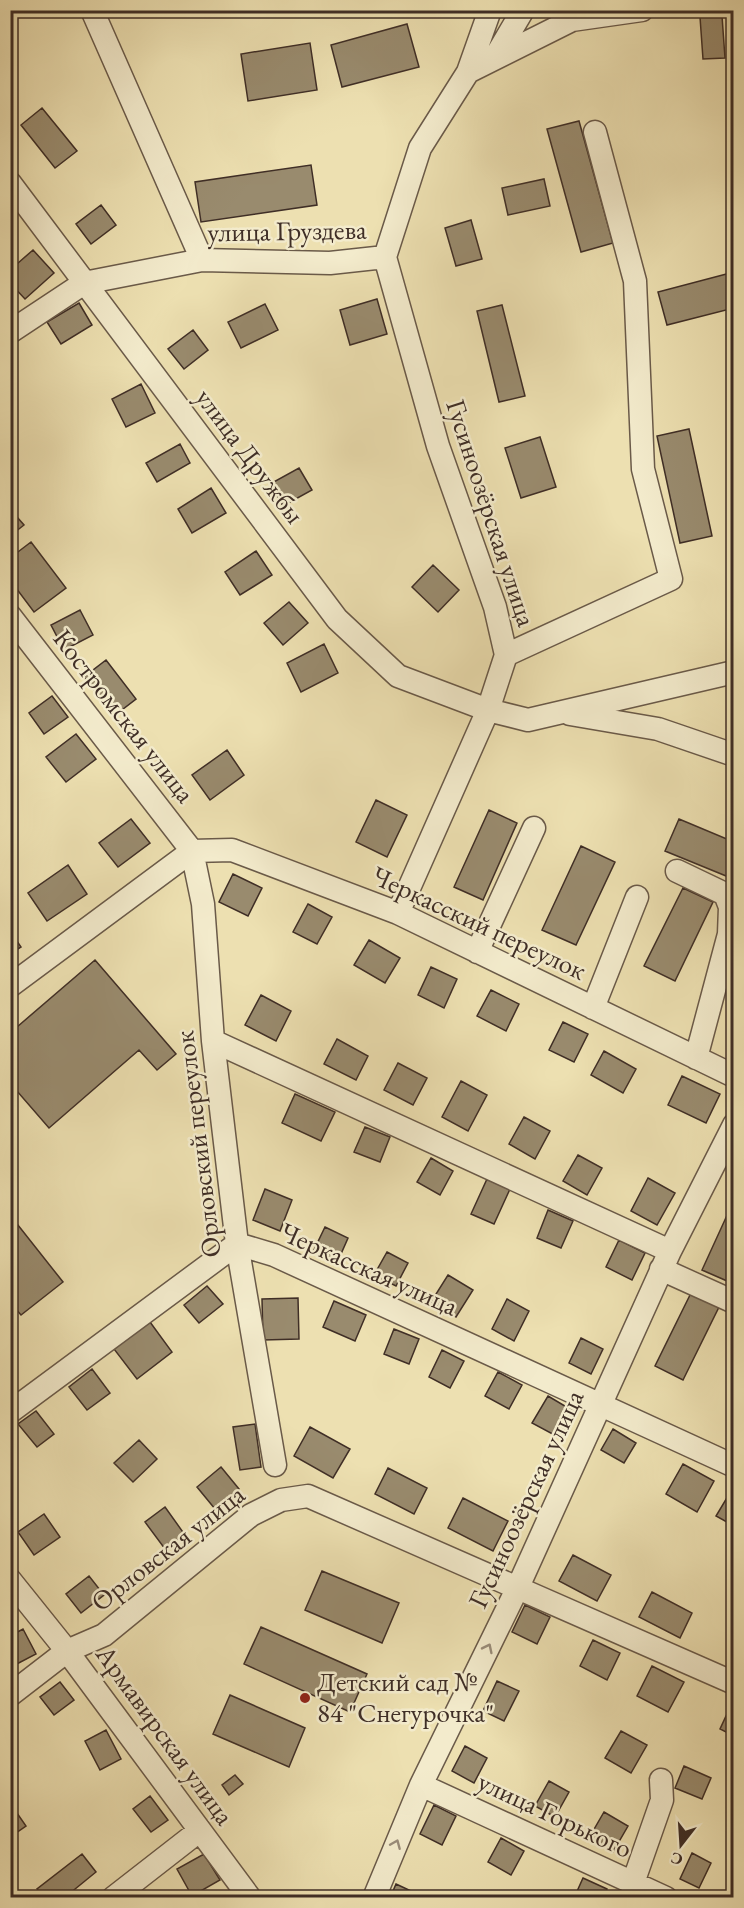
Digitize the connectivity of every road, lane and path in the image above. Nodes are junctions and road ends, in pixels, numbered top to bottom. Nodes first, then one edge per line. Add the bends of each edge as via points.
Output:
1 (92, 10) edge
2 (490, 10) edge
3 (523, 10) edge
4 (642, 10) edge
5 (494, 59) junction
6 (468, 72) junction
7 (595, 132) dead end
8 (10, 183) edge
9 (385, 257) junction
10 (202, 260) junction
11 (84, 282) junction
12 (10, 332) edge
13 (10, 616) edge
14 (506, 655) junction
15 (734, 672) edge
16 (488, 710) junction
17 (559, 712) junction
18 (734, 755) edge
19 (534, 828) dead end
20 (192, 851) junction
21 (677, 871) dead end
22 (637, 897) dead end
23 (398, 913) junction
24 (477, 952) junction
25 (10, 986) edge
26 (593, 1008) junction
27 (213, 1041) junction
28 (696, 1058) junction
29 (734, 1076) edge
30 (734, 1125) edge
31 (237, 1244) junction
32 (665, 1260) junction
33 (734, 1302) edge
34 (601, 1406) junction
35 (10, 1412) edge
36 (275, 1465) dead end
37 (734, 1466) edge
38 (10, 1580) edge
39 (518, 1587) junction
40 (67, 1651) junction
41 (734, 1683) edge
42 (10, 1695) edge
43 (661, 1780) dead end
44 (421, 1785) junction
45 (199, 1831) junction
46 (633, 1882) junction
47 (113, 1898) edge
48 (250, 1898) edge
49 (374, 1898) edge
50 (666, 1898) edge

1 - 10 street
2 - 6 street, улица Груздева
3 - 5 street
4 - 5 street via 572,20
5 - 6 street
6 - 9 street, улица Груздева via 420,148
7 - 14 street via 635,281 643,469 671,579
8 - 11 street, улица Дружбы
9 - 10 street, улица Груздева via 330,263
9 - 14 street, Гусиноозёрская улица via 438,446 495,607
10 - 11 street, улица Груздева
11 - 12 street, улица Груздева
11 - 16 street, улица Дружбы via 338,619 398,676
13 - 20 street, Костромская улица
14 - 16 street, Гусиноозёрская улица
15 - 17 street, улица Дружбы
16 - 17 street, улица Дружбы via 528,720
16 - 23 street, Гусиноозёрская улица
17 - 18 street via 658,729
19 - 24 street
20 - 23 street, Черкасский переулок via 232,850
20 - 25 street
20 - 27 street, Орловский переулок via 203,904
21 - 28 street via 725,894 730,907 729,934
22 - 26 street
23 - 24 street, Черкасский переулок
24 - 26 street, Черкасский переулок
26 - 28 street, Черкасский переулок
27 - 31 street, Орловский переулок
27 - 32 street
28 - 29 street, Черкасский переулок
30 - 32 street, Гусиноозёрская улица
31 - 34 street, Черкасская улица via 274,1255
31 - 35 street, Черкасская улица
31 - 36 street, Орловский переулок
32 - 33 street
32 - 34 street, Гусиноозёрская улица
34 - 37 street, Черкасская улица
34 - 39 street, Гусиноозёрская улица
38 - 40 street, Армавирская улица
39 - 40 street, Орловская улица via 308,1496 281,1500 251,1515 104,1635
39 - 41 street, Орловская улица
44 -> 39 street, Гусиноозёрская улица
40 - 42 street, Орловская улица
40 - 45 street, Армавирская улица
43 - 46 street via 662,1800
44 - 46 street, улица Горького
49 -> 44 street, Гусиноозёрская улица
45 - 47 street
45 - 48 street, Армавирская улица
46 - 50 street, улица Горького

